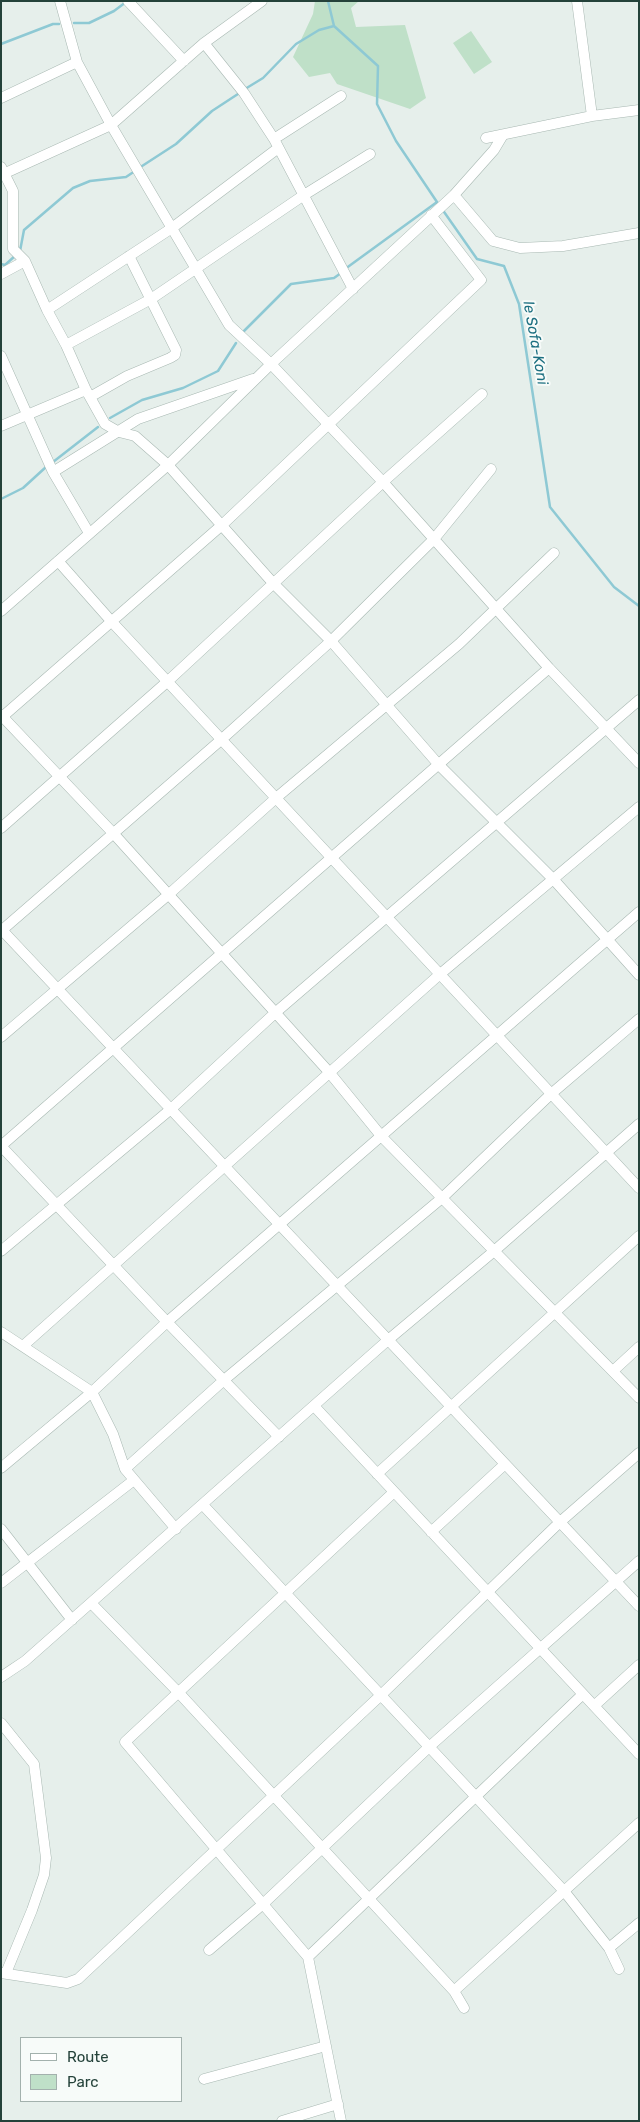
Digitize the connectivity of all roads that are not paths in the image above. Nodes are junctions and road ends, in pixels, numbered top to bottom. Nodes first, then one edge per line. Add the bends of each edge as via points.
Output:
1 (60, 1) edge
2 (128, 1) edge
3 (262, 1) edge
4 (577, 1) edge
5 (204, 43) junction
6 (184, 61) junction
7 (77, 62) junction
8 (341, 96) dead end
9 (1, 98) edge
10 (639, 110) edge
11 (592, 116) junction
12 (111, 125) junction
13 (503, 135) junction
14 (486, 138) dead end
15 (275, 144) junction
16 (370, 154) dead end
17 (2, 172) edge
18 (304, 195) junction
19 (454, 195) junction
20 (431, 215) junction
21 (172, 228) junction
22 (639, 233) edge
23 (21, 256) junction
24 (129, 256) junction
25 (196, 270) junction
26 (1, 274) edge
27 (352, 289) junction
28 (151, 299) junction
29 (47, 310) junction
30 (66, 345) junction
31 (1, 356) edge
32 (271, 364) junction
33 (256, 378) junction
34 (88, 393) junction
35 (482, 394) dead end
36 (27, 416) junction
37 (329, 424) junction
38 (1, 426) edge
39 (119, 432) junction
40 (168, 465) junction
41 (491, 469) dead end
42 (53, 471) junction
43 (383, 482) junction
44 (222, 525) junction
45 (89, 533) junction
46 (434, 539) junction
47 (554, 553) dead end
48 (58, 561) junction
49 (273, 582) junction
50 (498, 608) junction
51 (1, 611) edge
52 (112, 622) junction
53 (331, 641) junction
54 (549, 668) junction
55 (168, 681) junction
56 (639, 700) edge
57 (387, 704) junction
58 (2, 716) edge
59 (606, 728) junction
60 (222, 739) junction
61 (639, 763) edge
62 (439, 765) junction
63 (60, 777) junction
64 (276, 798) junction
65 (639, 807) edge
66 (496, 822) junction
67 (1, 828) edge
68 (113, 833) junction
69 (331, 858) junction
70 (554, 880) junction
71 (168, 895) junction
72 (639, 912) edge
73 (386, 917) junction
74 (2, 930) edge
75 (608, 938) junction
76 (221, 953) junction
77 (639, 975) edge
78 (439, 976) junction
79 (58, 990) junction
80 (275, 1013) junction
81 (639, 1019) edge
82 (497, 1034) junction
83 (1, 1037) edge
84 (114, 1049) junction
85 (329, 1072) junction
86 (551, 1094) junction
87 (171, 1109) junction
88 (639, 1124) edge
89 (382, 1137) junction
90 (1, 1146) edge
91 (605, 1153) junction
92 (223, 1165) junction
93 (639, 1188) edge
94 (442, 1198) junction
95 (57, 1204) junction
96 (279, 1224) junction
97 (639, 1236) edge
98 (1, 1251) edge
99 (493, 1252) junction
100 (112, 1264) junction
101 (336, 1285) junction
102 (553, 1313) junction
103 (166, 1322) junction
104 (1, 1332) edge
105 (388, 1340) junction
106 (23, 1346) junction
107 (639, 1347) edge
108 (612, 1371) junction
109 (224, 1380) junction
110 (92, 1392) junction
111 (639, 1398) edge
112 (314, 1406) junction
113 (451, 1406) junction
114 (279, 1437) junction
115 (639, 1454) edge
116 (505, 1464) junction
117 (1, 1468) edge
118 (125, 1469) junction
119 (377, 1474) junction
120 (134, 1480) junction
121 (394, 1492) junction
122 (203, 1505) junction
123 (560, 1522) junction
124 (1, 1529) edge
125 (176, 1529) junction
126 (431, 1532) junction
127 (639, 1561) edge
128 (27, 1563) junction
129 (616, 1582) junction
130 (1, 1583) edge
131 (488, 1592) junction
132 (285, 1594) junction
133 (91, 1603) junction
134 (639, 1606) edge
135 (72, 1620) junction
136 (540, 1648) junction
137 (639, 1665) edge
138 (1, 1677) edge
139 (179, 1693) junction
140 (583, 1694) junction
141 (381, 1695) junction
142 (594, 1706) junction
143 (1, 1723) edge
144 (429, 1747) junction
145 (639, 1754) edge
146 (274, 1796) junction
147 (476, 1797) junction
148 (639, 1824) edge
149 (322, 1848) junction
150 (216, 1849) junction
151 (564, 1891) junction
152 (369, 1898) junction
153 (263, 1904) junction
154 (639, 1923) edge
155 (609, 1948) junction
156 (210, 1950) dead end
157 (308, 1957) junction
158 (619, 1970) dead end
159 (4, 1973) edge
160 (454, 1991) junction
161 (464, 2008) dead end
162 (326, 2046) junction
163 (204, 2079) dead end
164 (338, 2104) junction
165 (282, 2121) edge
166 (341, 2121) edge

1 - 7 street
2 - 6 street
3 - 5 street
4 - 11 street
5 - 6 street
5 - 15 street via 242,90
6 - 12 street
7 - 9 street
7 - 12 street
8 - 15 street
10 - 11 street
11 - 13 street
12 - 17 street
12 - 21 street
13 - 14 street
13 - 19 street via 494,150
15 - 18 street
15 - 21 street
16 - 18 street
17 - 23 street via 13,191 13,249
18 - 25 street
18 - 27 street
19 - 20 street
19 - 22 street via 493,241 520,248 563,246
20 - 27 street
20 - 37 street via 482,280
21 - 24 street
21 - 25 street
23 - 26 street via 5,274
23 - 29 street
24 - 28 street
24 - 29 street
25 - 28 street
25 - 32 street via 229,325
27 - 32 street
28 - 30 street
28 - 34 street via 174,345 175,355
29 - 30 street
30 - 34 street
31 - 36 street
32 - 33 street
32 - 37 street
33 - 39 street via 138,419
33 - 40 street
34 - 36 street
34 - 39 street via 105,424
35 - 43 street
36 - 38 street
36 - 42 street
37 - 43 street
37 - 44 street
39 - 40 street via 135,436
39 - 42 street
40 - 44 street
40 - 45 street
41 - 46 street
42 - 45 street
43 - 46 street
43 - 49 street
44 - 49 street
44 - 52 street
45 - 48 street
46 - 50 street
46 - 53 street
47 - 50 street
48 - 51 street
48 - 52 street
49 - 53 street
49 - 55 street
50 - 54 street
50 - 57 street
52 - 55 street
52 - 58 street
53 - 57 street
53 - 60 street
54 - 59 street
54 - 62 street
55 - 60 street
55 - 63 street
56 - 59 street
57 - 62 street
57 - 64 street
58 - 63 street
59 - 61 street
59 - 66 street
60 - 64 street
60 - 68 street
62 - 66 street
62 - 69 street
63 - 67 street
63 - 68 street
64 - 69 street
64 - 71 street
65 - 70 street
66 - 70 street
66 - 73 street
68 - 71 street
68 - 74 street
69 - 73 street
69 - 76 street
70 - 75 street
70 - 78 street
71 - 76 street
71 - 79 street
72 - 75 street
73 - 78 street
73 - 80 street
74 - 79 street
75 - 77 street
75 - 82 street
76 - 80 street
76 - 84 street
78 - 82 street
78 - 85 street
79 - 83 street
79 - 84 street
80 - 85 street
80 - 87 street
81 - 86 street
82 - 86 street
82 - 89 street
84 - 87 street
84 - 90 street
85 - 89 street
85 - 92 street
86 - 91 street
86 - 94 street
87 - 92 street
87 - 95 street
88 - 91 street
89 - 94 street
89 - 96 street
90 - 95 street
91 - 93 street
91 - 99 street
92 - 96 street
92 - 100 street
94 - 99 street
94 - 101 street
95 - 98 street
95 - 100 street
96 - 101 street
96 - 103 street
97 - 102 street
99 - 102 street
99 - 105 street
100 - 103 street
100 - 106 street
101 - 105 street
101 - 109 street
102 - 108 street
102 - 113 street
103 - 109 street
103 - 110 street
104 - 106 street
105 - 112 street
105 - 113 street
106 - 110 street
107 - 108 street
108 - 111 street
109 - 114 street
109 - 118 street
110 - 117 street
110 - 118 street via 113,1434
112 - 114 street
112 - 119 street
113 - 116 street
113 - 119 street
114 - 122 street
115 - 123 street
116 - 123 street
116 - 126 street
118 - 120 street
119 - 121 street
120 - 125 street
120 - 128 street
121 - 126 street
121 - 132 street
122 - 125 street
122 - 132 street
123 - 129 street
123 - 131 street
124 - 128 street
125 - 133 street
126 - 131 street
127 - 129 street
128 - 130 street
128 - 135 street
129 - 134 street
129 - 136 street
131 - 136 street
131 - 141 street
132 - 139 street
132 - 141 street
133 - 135 street
133 - 139 street
135 - 138 street via 25,1661
136 - 140 street
136 - 144 street
137 - 142 street
139 - 146 street
139 - 150 street via 125,1742
140 - 142 street
140 - 147 street
141 - 144 street
141 - 146 street
142 - 145 street
143 - 159 street via 34,1764 46,1858 44,1876 32,1910
144 - 147 street
144 - 149 street
146 - 149 street
146 - 150 street
147 - 151 street
147 - 152 street
148 - 151 street
149 - 152 street
149 - 153 street
150 - 153 street
150 - 159 street via 78,1979 66,1983
151 - 155 street
151 - 160 street
152 - 157 street
152 - 160 street
153 - 156 street
153 - 157 street
154 - 155 street
155 - 158 street
157 - 162 street
160 - 161 street
162 - 163 street
162 - 164 street
164 - 165 street
164 - 166 street

